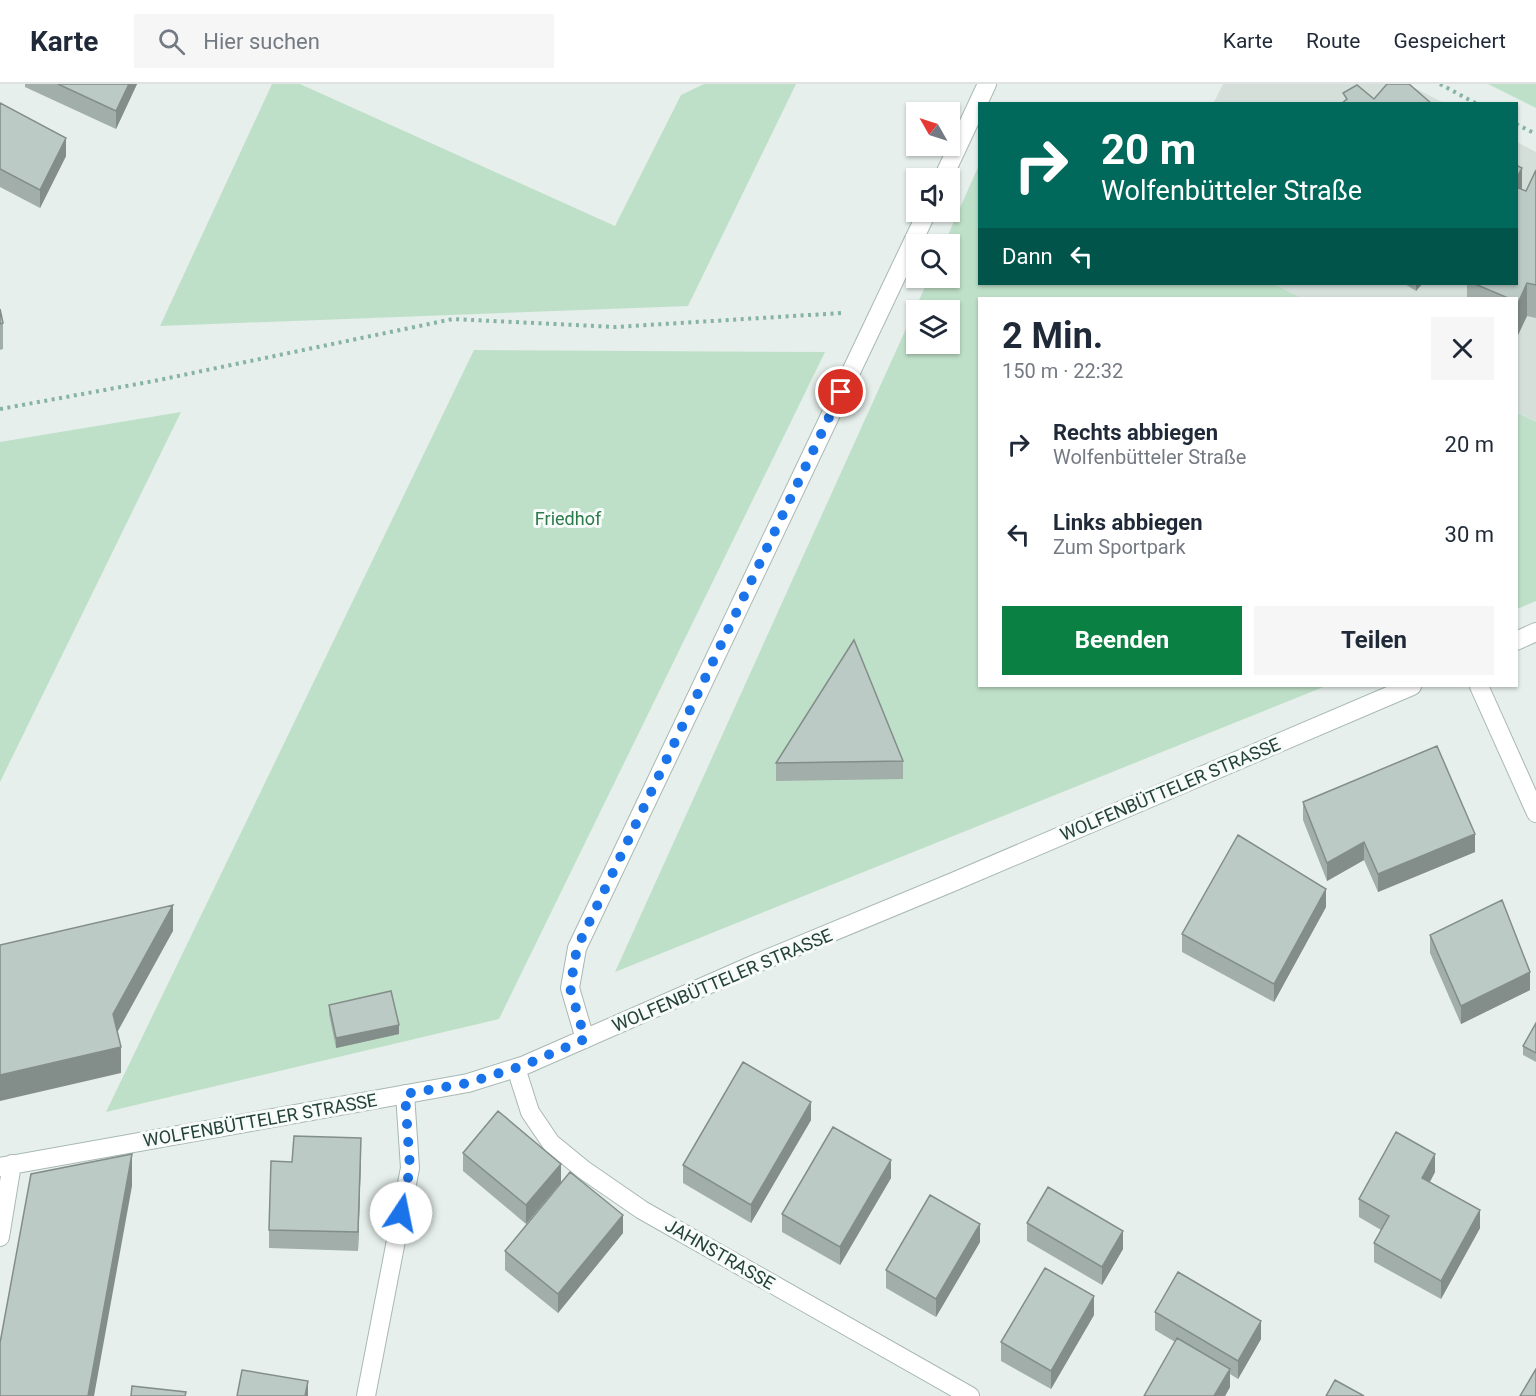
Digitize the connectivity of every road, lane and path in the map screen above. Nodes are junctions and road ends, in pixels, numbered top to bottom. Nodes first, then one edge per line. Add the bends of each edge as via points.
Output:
1 (987, 84) edge
2 (1440, 84) edge
3 (979, 102) edge
4 (1473, 102) edge
5 (978, 103) edge
6 (1518, 125) edge
7 (1536, 134) edge
8 (948, 168) edge
9 (922, 222) edge
10 (880, 311) junction
11 (0, 409) edge
12 (1536, 632) edge
13 (1518, 639) edge
14 (1410, 687) edge
15 (1479, 687) edge
16 (1536, 813) edge
17 (585, 1039) junction
18 (516, 1068) junction
19 (405, 1094) junction
20 (6, 1166) edge
21 (0, 1237) edge
22 (366, 1396) edge
23 (970, 1396) edge

1 - 3 street
2 - 4 path
5 - 8 street
6 - 7 path
9 - 10 street
10 - 11 path via 615,327 453,319
10 - 17 street via 577,948 570,988
12 - 13 street
14 - 17 street, WOLFENBÜTTELER STRASSE
15 - 16 street
17 - 18 street, WOLFENBÜTTELER STRASSE
18 - 19 street, WOLFENBÜTTELER STRASSE via 468,1083
18 - 23 street, JAHNSTRASSE via 530,1112 550,1143 585,1170 642,1210
19 - 20 street, WOLFENBÜTTELER STRASSE
19 - 22 street via 410,1168
20 - 21 street

